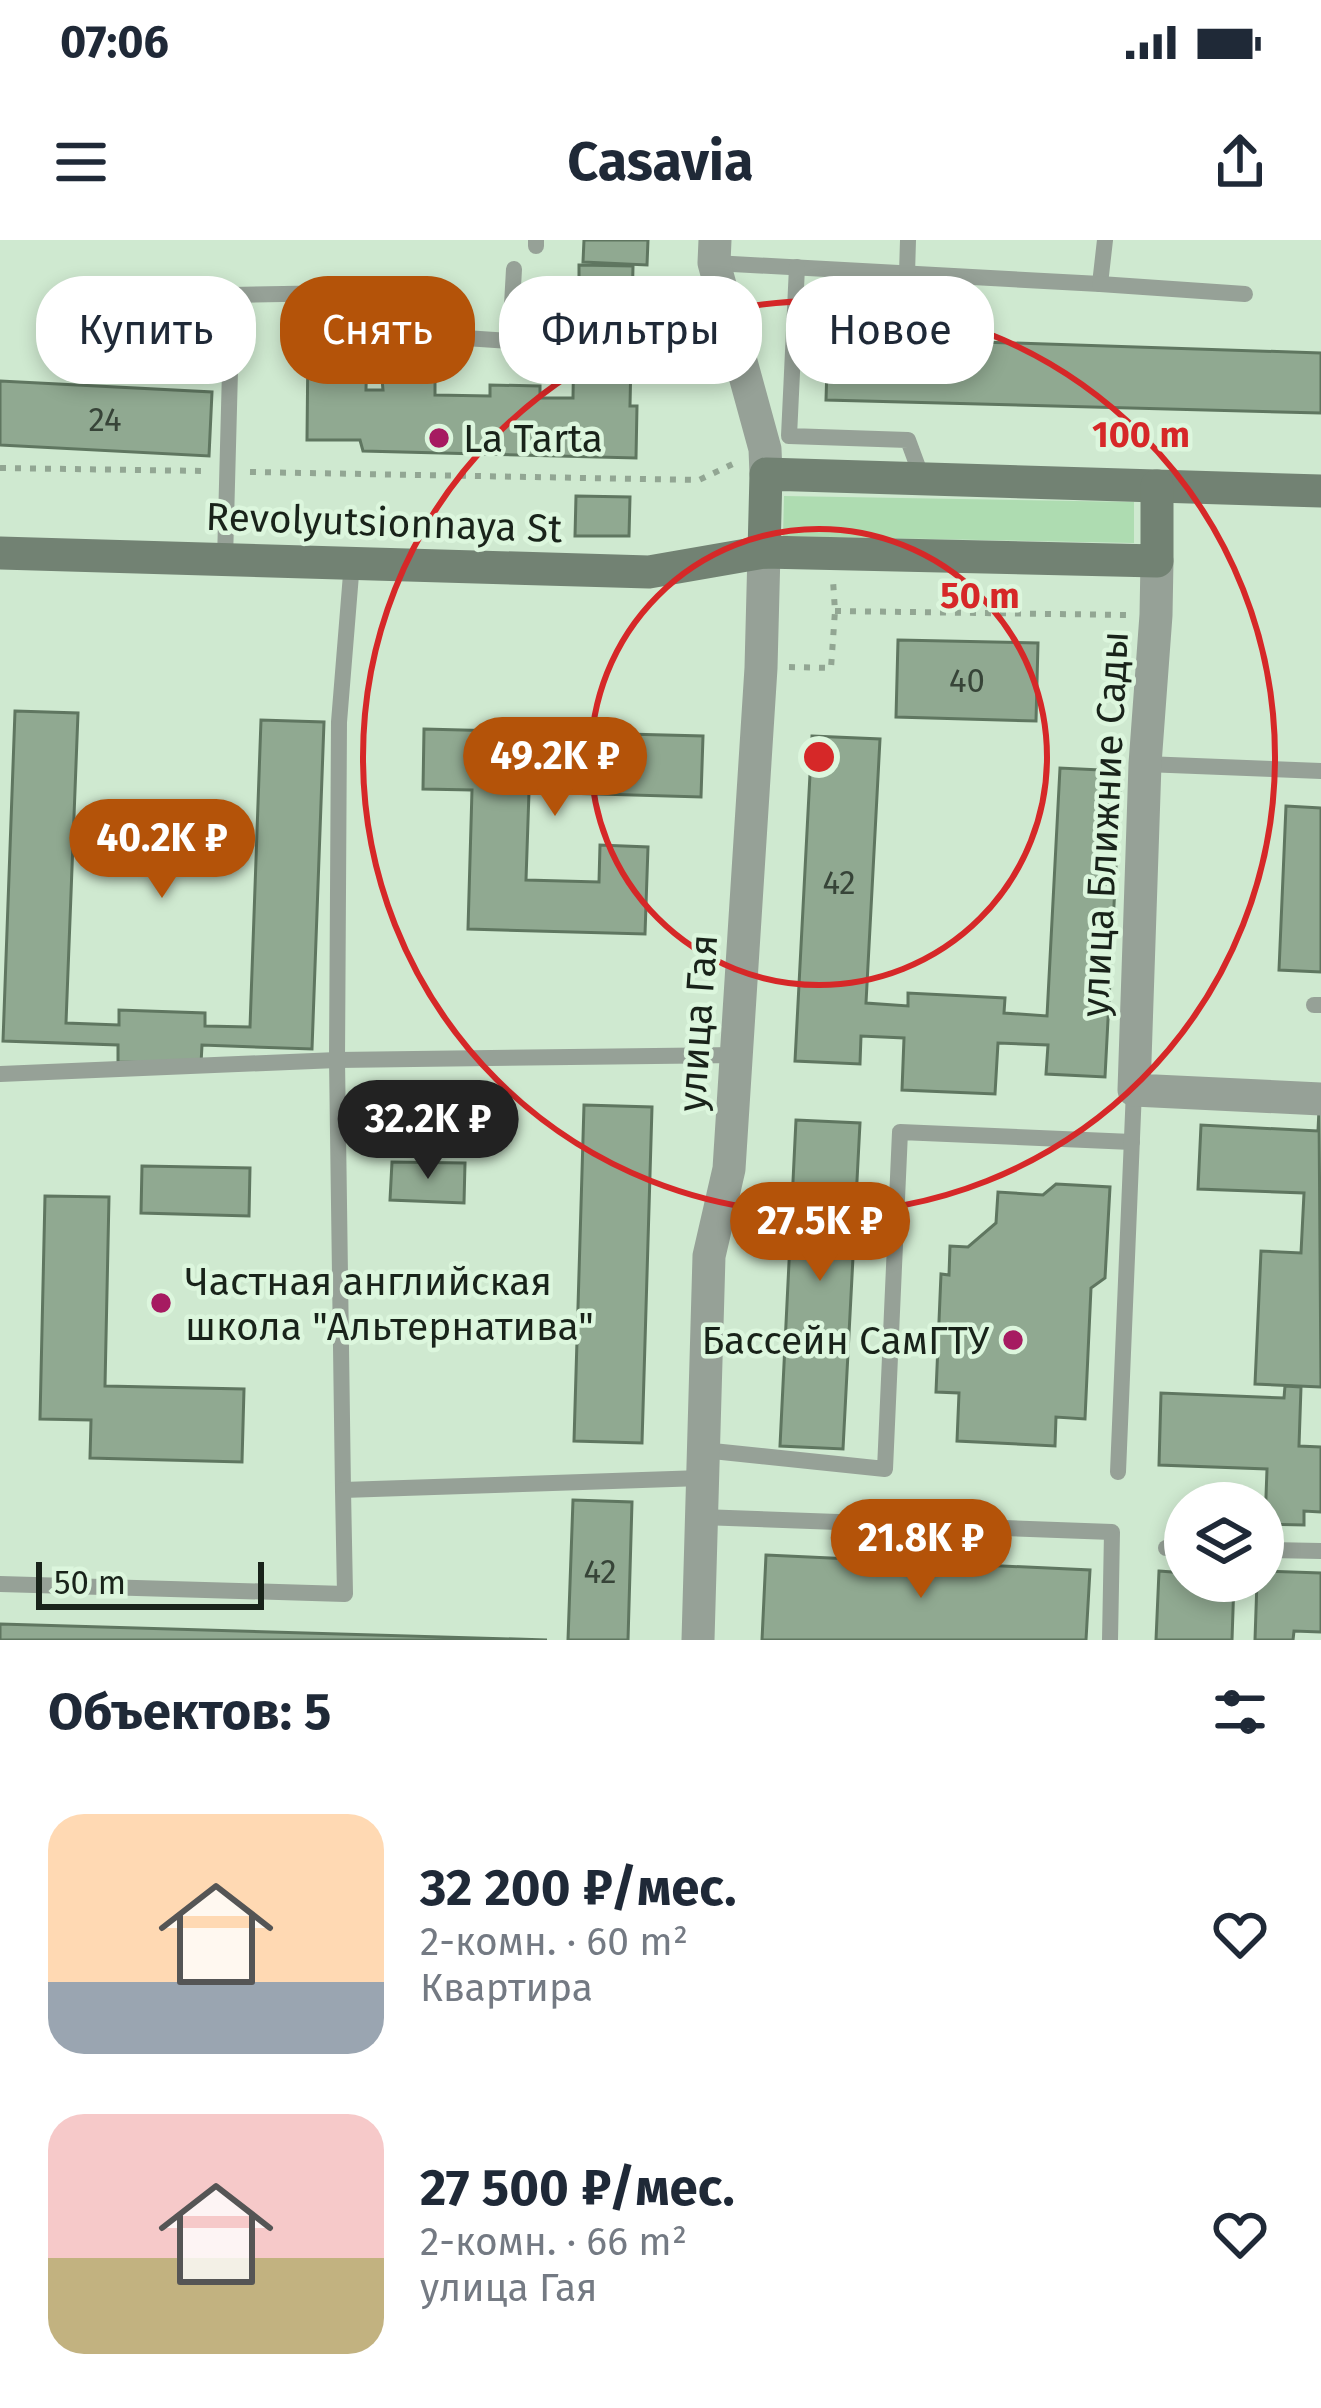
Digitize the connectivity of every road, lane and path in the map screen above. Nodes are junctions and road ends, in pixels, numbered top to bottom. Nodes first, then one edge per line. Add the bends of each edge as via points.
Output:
1 (908, 240) edge
2 (1105, 240) edge
3 (714, 251) edge
4 (514, 268) dead end
5 (796, 268) junction
6 (907, 274) junction
7 (1100, 284) junction
8 (1245, 294) dead end
9 (766, 462) junction
10 (0, 468) edge
11 (228, 472) junction
12 (922, 478) junction
13 (1156, 486) junction
14 (1321, 491) edge
15 (764, 552) junction
16 (0, 553) edge
17 (225, 560) junction
18 (1156, 561) junction
19 (352, 562) junction
20 (1145, 764) junction
21 (1321, 771) edge
22 (738, 1055) junction
23 (337, 1060) junction
24 (0, 1074) edge
25 (1134, 1090) junction
26 (1321, 1099) edge
27 (1132, 1142) junction
28 (703, 1464) junction
29 (1118, 1472) dead end
30 (344, 1490) junction
31 (701, 1517) junction
32 (1284, 1551) edge
33 (1321, 1552) edge
34 (0, 1584) edge
35 (698, 1640) edge
36 (1110, 1640) edge

1 - 6 lane
2 - 7 lane
3 - 5 lane
3 - 9 street
4 - 11 lane via 510,341 391,333 341,293 232,295
5 - 6 lane
5 - 12 lane via 789,436 908,440
6 - 7 lane
7 - 8 lane
9 - 11 path via 699,479
9 - 12 main road
9 - 15 main road
10 - 11 path
11 - 17 lane
12 - 13 main road
13 - 14 main road
13 - 18 main road
15 - 18 main road, Revolyutsionnaya St
15 - 19 main road, Revolyutsionnaya St via 649,572
15 - 22 street, улица Гая
16 - 17 main road, Revolyutsionnaya St
17 - 19 main road, Revolyutsionnaya St
18 - 20 street, улица Ближние Сады
19 - 23 lane via 339,722
20 - 21 lane
20 - 25 street, улица Ближние Сады
22 - 23 lane
22 - 28 street, улица Гая via 729,1169 709,1256
23 - 24 lane
23 - 30 lane
25 - 26 street
25 - 27 lane
27 - 28 lane via 900,1132 885,1469
27 - 29 lane
28 - 30 lane
28 - 31 street, улица Гая
30 - 34 lane via 345,1594
31 - 35 street, улица Гая
31 - 36 lane via 1112,1532
32 - 33 lane

